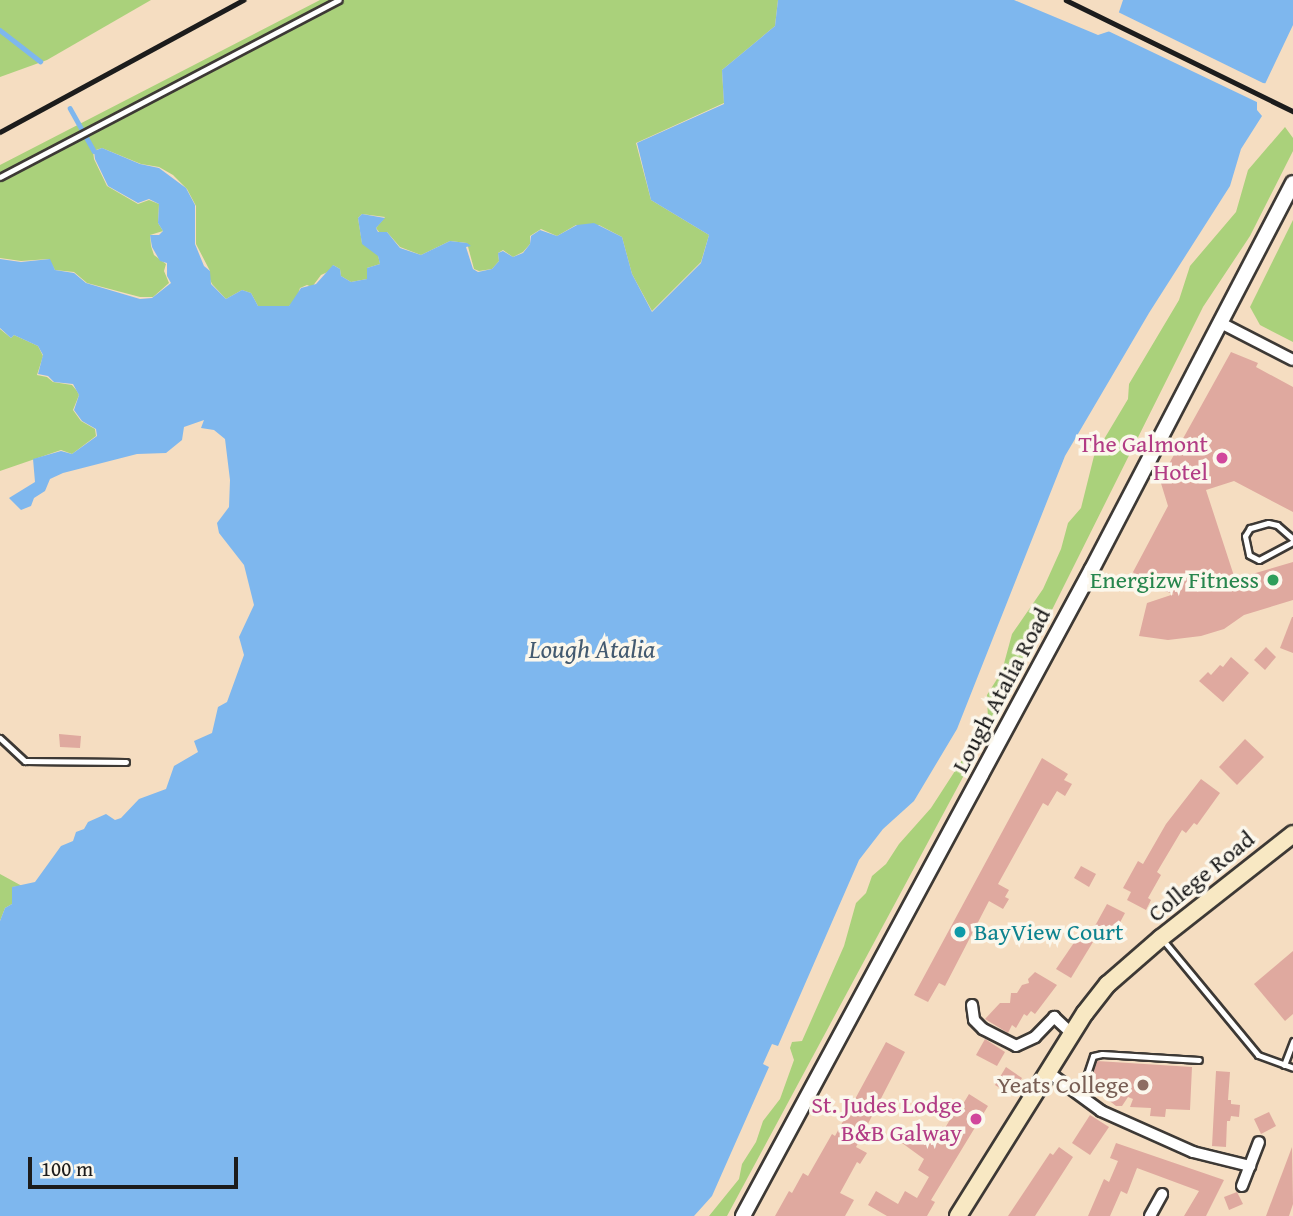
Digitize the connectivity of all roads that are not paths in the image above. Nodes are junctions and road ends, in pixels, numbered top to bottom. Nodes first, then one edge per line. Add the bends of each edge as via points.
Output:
1 (339, 0) edge
2 (0, 177) edge
3 (1293, 183) edge
4 (1219, 322) junction
5 (1293, 360) edge
6 (1293, 540) edge
7 (0, 738) edge
8 (126, 762) dead end
9 (1293, 834) edge
10 (1161, 938) junction
11 (971, 1005) dead end
12 (1072, 1034) junction
13 (1293, 1041) edge
14 (1199, 1060) dead end
15 (1284, 1065) junction
16 (1293, 1068) edge
17 (1048, 1072) junction
18 (1080, 1096) junction
19 (1259, 1142) dead end
20 (1250, 1166) junction
21 (1242, 1186) dead end
22 (1162, 1194) dead end
23 (743, 1216) edge
24 (958, 1216) edge
25 (1150, 1216) edge

1 - 2 lane
3 - 4 street, Lough Atalia Road
4 - 5 street
4 - 23 street, Lough Atalia Road via 1092,569
6 - 6 lane via 1259,560 1249,555 1245,536 1250,528 1268,523
7 - 8 lane via 25,761
9 - 10 main road, College Road
10 - 12 main road, College Road via 1108,984
10 - 15 lane via 1258,1055
11 - 12 street via 974,1020 983,1030 1016,1046 1035,1037 1054,1017
12 - 17 main road, College Road
13 - 15 lane
14 - 18 lane via 1093,1056
15 - 16 lane
17 - 18 street
17 - 24 main road, College Road
18 - 20 street via 1101,1111 1193,1152
19 - 20 street
20 - 21 street
22 - 25 street

